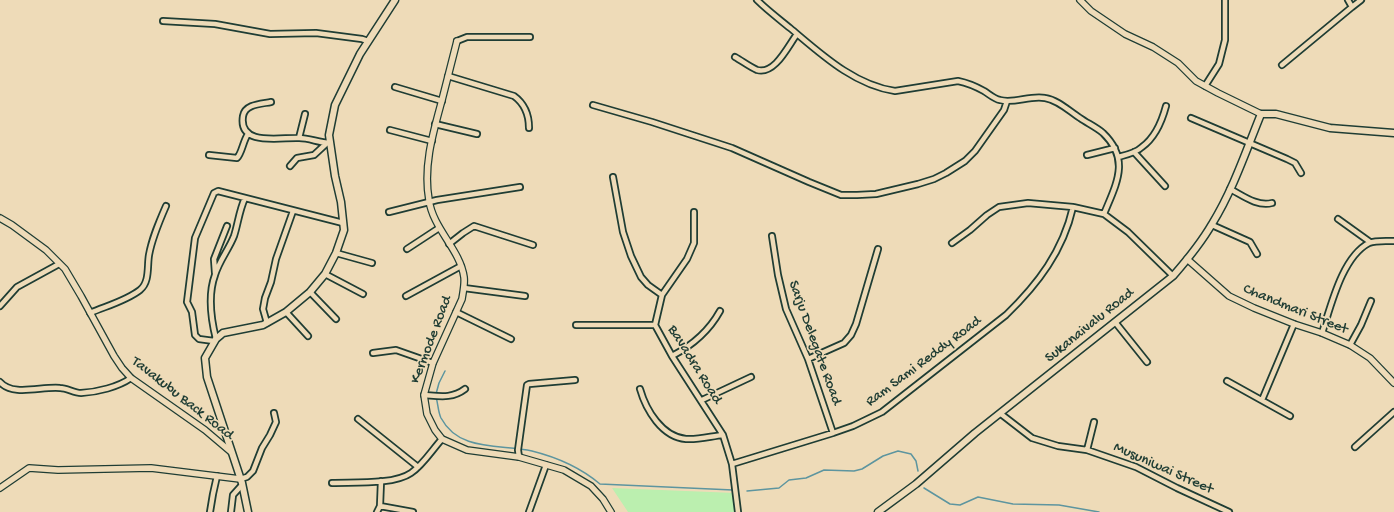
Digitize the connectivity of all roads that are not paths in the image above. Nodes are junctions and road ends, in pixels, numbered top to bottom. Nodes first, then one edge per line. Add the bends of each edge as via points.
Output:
1 (395, 0) edge
2 (758, 0) edge
3 (1080, 0) edge
4 (1225, 0) edge
5 (1348, 0) edge
6 (1361, 0) edge
7 (1352, 7) junction
8 (164, 21) dead end
9 (796, 34) junction
10 (530, 37) dead end
11 (368, 41) junction
12 (457, 41) joint
13 (736, 57) dead end
14 (1282, 65) dead end
15 (448, 76) junction
16 (1205, 86) junction
17 (395, 87) dead end
18 (442, 101) junction
19 (1007, 101) junction
20 (271, 102) dead end
21 (593, 105) dead end
22 (1166, 106) dead end
23 (305, 114) dead end
24 (1261, 114) junction
25 (1191, 118) dead end
26 (435, 124) junction
27 (529, 128) dead end
28 (390, 130) dead end
29 (1394, 133) edge
30 (248, 134) junction
31 (477, 134) dead end
32 (299, 138) junction
33 (432, 141) junction
34 (328, 143) junction
35 (1249, 143) junction
36 (1115, 148) junction
37 (1134, 152) junction
38 (209, 155) dead end
39 (1087, 155) dead end
40 (1118, 157) junction
41 (290, 166) dead end
42 (1301, 173) dead end
43 (613, 177) dead end
44 (1165, 186) dead end
45 (520, 187) dead end
46 (1230, 189) junction
47 (244, 198) junction
48 (429, 202) junction
49 (1272, 203) dead end
50 (166, 206) dead end
51 (1073, 207) junction
52 (293, 211) junction
53 (389, 212) dead end
54 (694, 212) dead end
55 (1104, 214) junction
56 (0, 218) edge
57 (1338, 219) dead end
58 (343, 223) junction
59 (1212, 225) junction
60 (227, 226) dead end
61 (439, 228) junction
62 (772, 236) dead end
63 (1394, 241) edge
64 (1370, 242) junction
65 (952, 243) dead end
66 (449, 244) junction
67 (533, 245) dead end
68 (407, 249) dead end
69 (878, 249) dead end
70 (336, 253) junction
71 (1257, 254) dead end
72 (1188, 259) junction
73 (372, 263) dead end
74 (59, 264) junction
75 (461, 266) junction
76 (325, 274) junction
77 (215, 275) junction
78 (1173, 276) junction
79 (464, 288) junction
80 (310, 292) junction
81 (363, 294) dead end
82 (662, 295) junction
83 (406, 296) dead end
84 (525, 296) dead end
85 (1370, 301) dead end
86 (0, 306) edge
87 (720, 310) dead end
88 (286, 312) junction
89 (456, 312) junction
90 (90, 313) junction
91 (336, 319) dead end
92 (1116, 322) junction
93 (267, 323) junction
94 (1294, 324) junction
95 (576, 325) dead end
96 (655, 326) junction
97 (1322, 333) junction
98 (308, 336) dead end
99 (511, 339) dead end
100 (215, 340) junction
101 (1350, 345) junction
102 (373, 353) dead end
103 (672, 356) junction
104 (808, 360) junction
105 (1147, 362) dead end
106 (433, 363) junction
107 (751, 377) dead end
108 (131, 378) junction
109 (575, 380) dead end
110 (1227, 381) dead end
111 (0, 382) edge
112 (1394, 383) edge
113 (465, 389) dead end
114 (640, 389) dead end
115 (424, 395) junction
116 (702, 400) junction
117 (1262, 400) junction
118 (1394, 412) edge
119 (274, 413) dead end
120 (1001, 414) junction
121 (1290, 416) dead end
122 (358, 419) dead end
123 (1094, 422) dead end
124 (833, 433) junction
125 (723, 435) junction
126 (442, 439) junction
127 (1355, 447) dead end
128 (1088, 450) junction
129 (231, 452) junction
130 (519, 454) junction
131 (732, 464) junction
132 (546, 465) junction
133 (418, 467) junction
134 (217, 476) junction
135 (381, 481) junction
136 (241, 482) junction
137 (332, 483) dead end
138 (0, 488) edge
139 (380, 506) junction
140 (210, 512) edge
141 (231, 512) edge
142 (248, 512) edge
143 (377, 512) edge
144 (413, 512) edge
145 (529, 512) edge
146 (611, 512) edge
147 (738, 512) edge
148 (878, 512) edge
149 (1229, 512) edge

1 - 11 main road
2 - 9 street
3 - 16 street via 1091,11 1125,34 1153,47 1178,63 1196,81
4 - 16 street via 1225,40 1219,64
5 - 7 street
6 - 7 street
7 - 14 street
8 - 11 street via 216,24 270,34 316,33
9 - 13 street via 769,70 757,69
9 - 19 street via 843,70 885,90 895,91 958,81 967,82 993,97
10 - 12 street via 467,37
11 - 34 main road via 335,104
12 - 15 street, Kermode Road
15 - 18 street, Kermode Road
15 - 27 street via 514,96 520,100 529,116
16 - 24 street
17 - 18 street
18 - 26 street, Kermode Road
19 - 21 street via 1004,110 975,151 946,173 918,184 876,194 857,195 841,195 732,148
19 - 36 street via 1035,97 1053,101 1102,133
20 - 30 street via 253,105 244,112 243,125
22 - 37 street via 1152,137 1142,148
23 - 32 street
24 - 29 main road via 1276,114 1330,128
24 - 35 main road, Sukanaivalu Road
25 - 35 street
26 - 31 street
26 - 33 street, Kermode Road
28 - 33 street
30 - 32 street via 269,139
30 - 38 street via 237,158
32 - 34 street
33 - 48 street, Kermode Road via 427,168
34 - 41 street via 314,155 297,158
34 - 58 main road
35 - 42 street via 1295,163
35 - 46 main road, Sukanaivalu Road
36 - 39 street
36 - 40 street
37 - 40 street
37 - 44 street
40 - 55 street via 1118,179
43 - 82 street via 623,232 632,256 641,277
45 - 48 street
46 - 49 street via 1265,205
46 - 59 main road, Sukanaivalu Road
47 - 52 street
47 - 77 street via 234,235
47 - 100 street via 218,191 214,193 195,238 187,302 192,312 195,335 199,339
48 - 53 street
48 - 61 street, Kermode Road
50 - 90 street via 154,234 147,278 141,289
51 - 55 street
51 - 65 street via 1028,203 999,208
51 - 124 street, Ram Sami Reddy Road via 1059,247 1046,269 1011,310 882,412
52 - 58 street
52 - 93 street via 262,309
54 - 82 street, Bavadra Road via 694,243 687,259
55 - 78 street via 1128,232
56 - 74 street, Tavakubu Back Road via 46,250
57 - 64 street
58 - 70 main road via 344,230
59 - 71 street via 1250,242
59 - 72 main road, Sukanaivalu Road
60 - 77 street via 214,259
61 - 66 street, Kermode Road
61 - 68 street
62 - 104 street, Sarju Delegate Road via 786,309
63 - 64 street
64 - 97 street via 1358,251 1346,268
66 - 67 street via 474,226
66 - 75 street, Kermode Road
69 - 104 street via 851,335 844,343
70 - 73 street
70 - 76 main road
72 - 78 main road, Sukanaivalu Road
72 - 94 street, Chandmari Street via 1229,296
74 - 86 street via 17,287
74 - 90 street, Tavakubu Back Road
75 - 79 street, Kermode Road
75 - 83 street
76 - 80 main road
76 - 81 street
77 - 100 street via 211,306
78 - 92 main road, Sukanaivalu Road
79 - 84 street
79 - 89 street, Kermode Road
80 - 88 main road
80 - 91 street
82 - 96 street, Bavadra Road
85 - 101 street
87 - 103 street via 699,339
88 - 93 main road
88 - 98 street
89 - 99 street
89 - 106 street, Kermode Road
90 - 108 street, Tavakubu Back Road via 114,356
92 - 105 street
92 - 120 main road, Sukanaivalu Road
93 - 100 main road via 223,334
94 - 97 street, Chandmari Street
94 - 117 street
95 - 96 street
96 - 103 street, Bavadra Road
97 - 101 street, Chandmari Street
100 - 129 main road via 205,358 207,377
101 - 112 street, Chandmari Street via 1370,358
102 - 106 street via 396,350
103 - 116 street, Bavadra Road
104 - 124 street, Sarju Delegate Road
106 - 115 street, Kermode Road
107 - 116 street
108 - 111 street via 108,389 80,393 60,388 12,390
108 - 129 street, Tavakubu Back Road
109 - 130 street via 527,385
110 - 117 street
113 - 115 street via 452,396
114 - 125 street via 651,414 672,435 686,439
115 - 126 street, Kermode Road via 428,418
116 - 125 street, Bavadra Road
117 - 121 street
118 - 127 street
119 - 136 street via 276,422 253,471
120 - 128 street, Musuniwai Street via 1032,438 1058,446
120 - 148 main road, Sukanaivalu Road
122 - 133 street
123 - 128 street
124 - 131 street, Ram Sami Reddy Road
125 - 131 street, Bavadra Road
126 - 130 street via 467,450
126 - 133 street
128 - 149 street, Musuniwai Street via 1136,467
129 - 136 main road
130 - 132 street
131 - 147 street, Bavadra Road
132 - 145 street
132 - 146 street via 564,470 591,486
133 - 135 street via 410,474
134 - 136 street
134 - 138 street via 151,468 29,468
134 - 140 street
135 - 137 street
135 - 139 street
136 - 141 street via 233,495
136 - 142 main road
139 - 143 street
139 - 144 street

